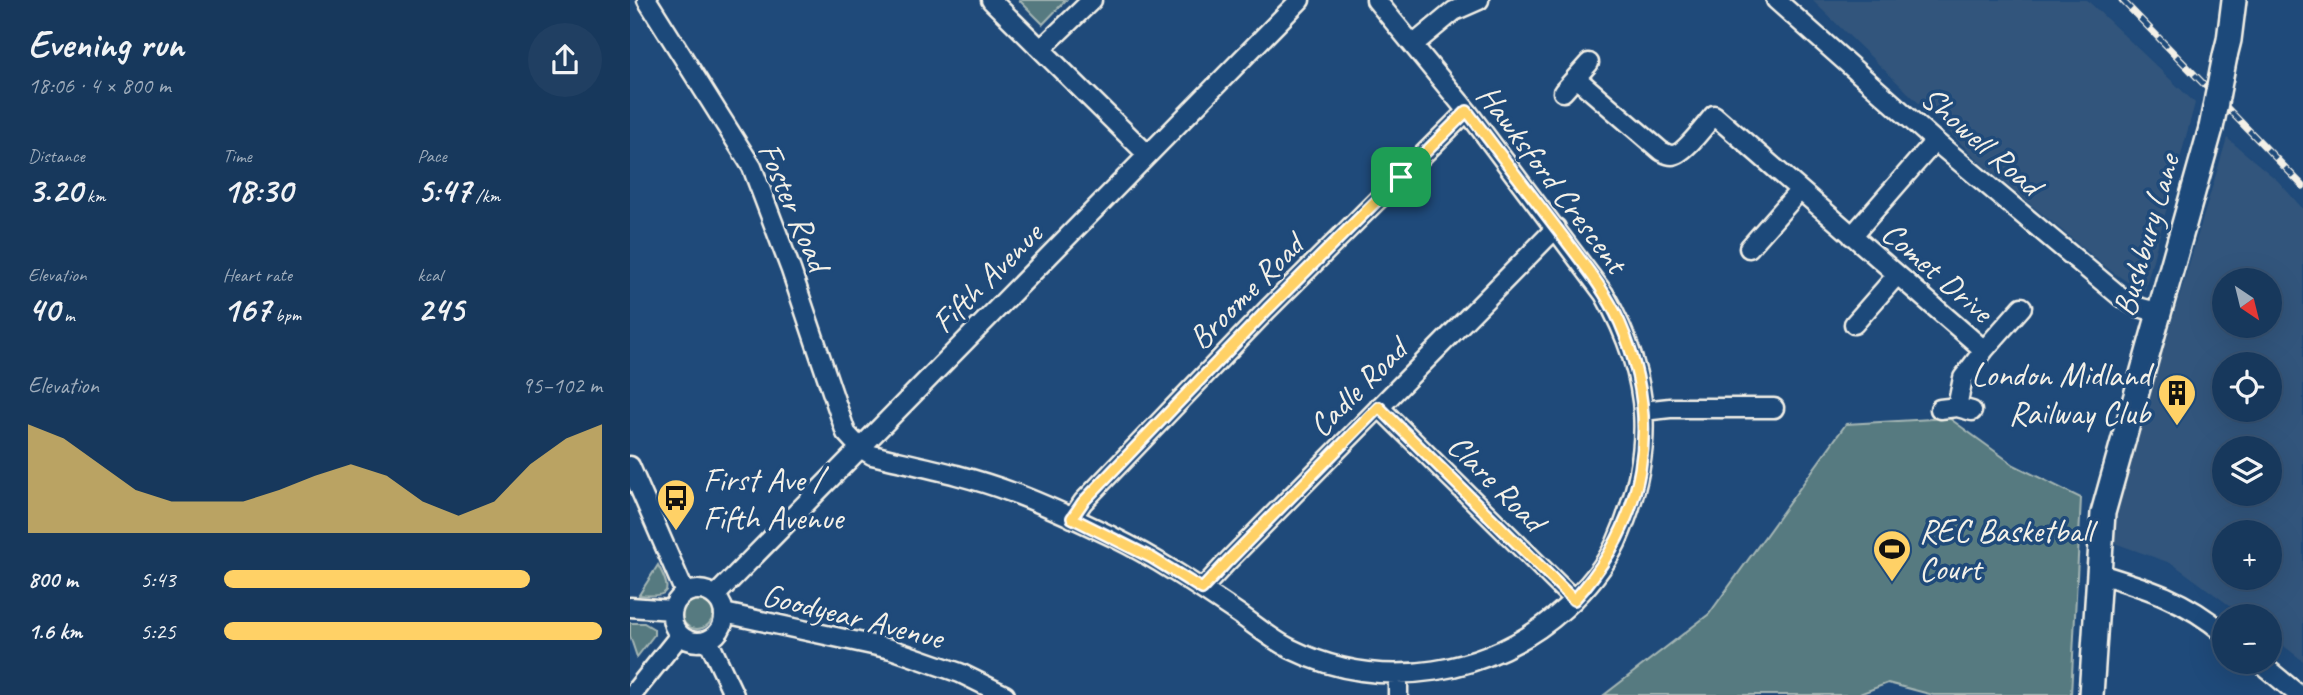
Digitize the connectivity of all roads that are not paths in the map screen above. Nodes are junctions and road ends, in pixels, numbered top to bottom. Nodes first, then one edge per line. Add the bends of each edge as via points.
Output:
1 (647, 0) edge
2 (991, 0) edge
3 (1092, 0) edge
4 (1300, 0) edge
5 (1376, 0) edge
6 (1479, 0) edge
7 (1776, 0) edge
8 (2234, 0) edge
9 (1459, 3) edge
10 (1413, 45) junction
11 (1041, 49) junction
12 (1589, 63) dead end
13 (1576, 78) junction
14 (1563, 92) dead end
15 (1467, 111) junction
16 (1935, 141) junction
17 (1148, 155) junction
18 (1800, 190) junction
19 (1556, 228) junction
20 (1852, 236) junction
21 (1749, 248) dead end
22 (1897, 275) junction
23 (2022, 307) dead end
24 (2157, 312) junction
25 (1854, 324) dead end
26 (1984, 350) junction
27 (1379, 407) junction
28 (1774, 408) dead end
29 (1956, 409) dead end
30 (1643, 411) junction
31 (859, 447) junction
32 (630, 466) edge
33 (1072, 518) junction
34 (2097, 573) junction
35 (1202, 589) junction
36 (685, 593) junction
37 (715, 596) junction
38 (1574, 600) junction
39 (630, 607) edge
40 (672, 610) junction
41 (724, 614) junction
42 (2212, 623) edge
43 (680, 635) junction
44 (708, 640) junction
45 (2274, 674) edge
46 (1398, 675) junction
47 (632, 695) edge
48 (734, 695) edge
49 (1005, 695) edge
50 (1398, 695) edge
51 (2091, 695) edge
52 (2299, 695) edge

1 - 31 street, Foster Road via 752,167 846,433
2 - 11 street
3 - 11 street
4 - 17 street, Fifth Avenue
5 - 10 street, Hawksford Crescent
6 - 9 street
7 - 16 street, Showell Road
8 - 24 street, Bushbury Lane, bridge via 2211,128
9 - 10 street
10 - 15 street, Hawksford Crescent
11 - 17 street
12 - 13 street
13 - 14 street
13 - 18 street, Comet Drive via 1670,155 1684,149 1714,115
15 - 19 street, Hawksford Crescent
15 - 33 street, Broome Road via 1268,309
16 - 20 street, Comet Drive
16 - 24 street, Showell Road via 2121,297
17 - 31 street, Fifth Avenue
18 - 20 street, Comet Drive
18 - 21 street
19 - 27 street, Cadle Road
19 - 30 street, Hawksford Crescent via 1619,321 1640,384
20 - 22 street, Comet Drive
22 - 25 street
22 - 26 street, Comet Drive
23 - 26 street, Comet Drive
24 - 34 street, Bushbury Lane via 2103,513
26 - 29 street, Comet Drive via 1963,378
27 - 35 street, Cadle Road
27 - 38 street, Clare Road
28 - 30 street
30 - 38 street, Hawksford Crescent via 1640,477 1630,512 1613,549
31 - 33 street, Hawksford Crescent via 872,455 1012,492
31 - 37 street, Fifth Avenue
32 - 36 street
33 - 35 street, Hawksford Crescent
34 - 42 street via 2157,591
34 - 51 street, Bushbury Lane
35 - 46 street, Hawksford Crescent via 1290,649 1338,666
36 - 37 street via 701,590
36 - 40 street
37 - 41 street
38 - 46 street, Hawksford Crescent via 1532,635 1487,658
39 - 40 street
40 - 43 street via 674,628
41 - 44 street via 720,629
41 - 49 street, Goodyear Avenue via 891,649 960,673
43 - 44 street via 693,642
43 - 47 street
44 - 48 street
45 - 52 street
46 - 50 street

